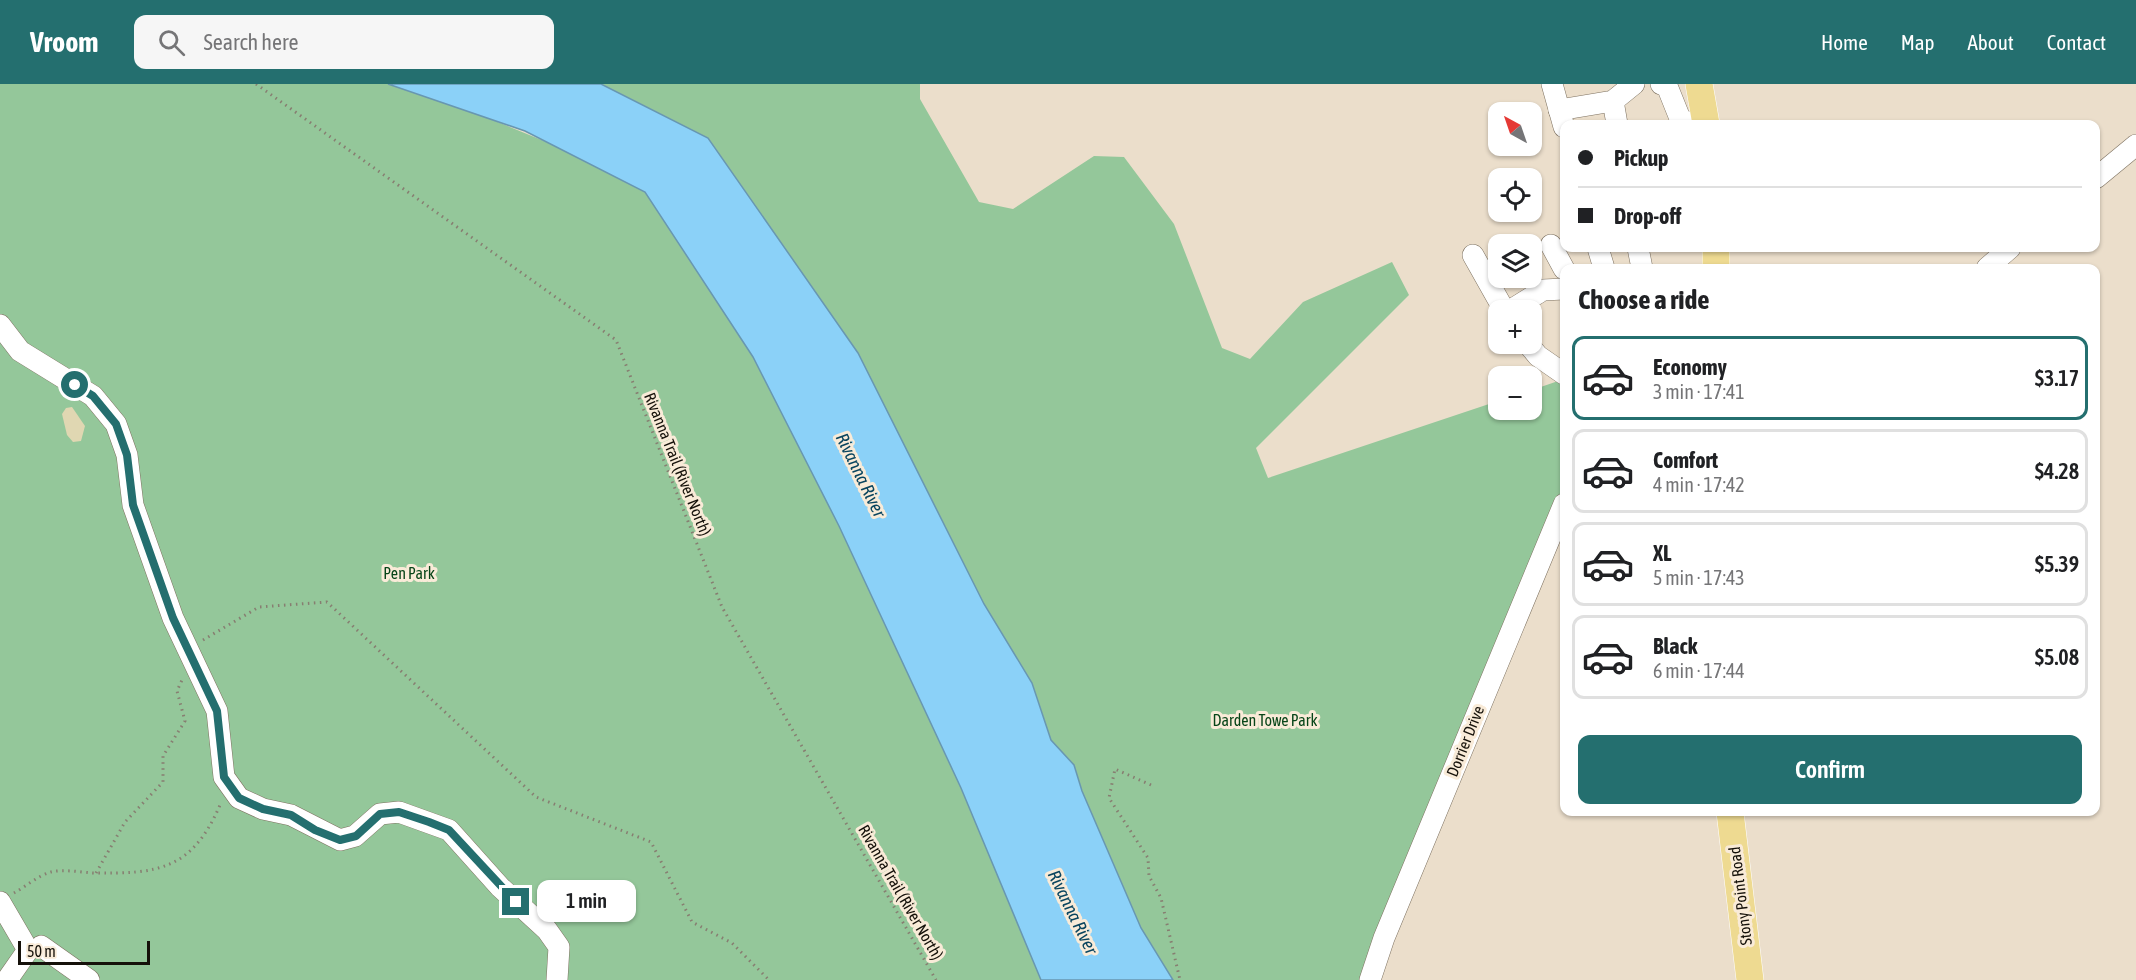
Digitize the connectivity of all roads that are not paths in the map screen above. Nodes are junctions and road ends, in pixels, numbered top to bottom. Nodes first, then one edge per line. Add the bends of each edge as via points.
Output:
1 (1552, 84) edge
2 (1634, 84) edge
3 (1661, 84) edge
4 (1699, 84) edge
5 (1613, 101) junction
6 (1562, 119) edge
7 (1616, 120) edge
8 (1681, 120) edge
9 (1705, 120) edge
10 (2136, 145) edge
11 (2100, 175) edge
12 (1551, 244) dead end
13 (2005, 252) edge
14 (1473, 255) dead end
15 (1561, 264) edge
16 (1992, 264) edge
17 (1560, 289) edge
18 (1498, 300) edge
19 (1527, 300) edge
20 (0, 325) edge
21 (1536, 354) edge
22 (1560, 371) edge
23 (1560, 514) edge
24 (1730, 816) edge
25 (5, 899) edge
26 (41, 946) dead end
27 (7, 980) edge
28 (89, 980) edge
29 (557, 980) edge
30 (1370, 980) edge
31 (1750, 980) edge

1 - 6 street
2 - 5 street
3 - 8 street via 1667,86
4 - 9 main road
5 - 6 street
5 - 7 street
10 - 11 street
12 - 15 street
13 - 16 street
14 - 18 street
17 - 19 street via 1544,290
20 - 29 street via 20,351 93,396 116,424 127,455 133,505 173,618 217,711 224,777 239,798 291,815 340,840 356,836 380,814 399,812 449,830 500,887 547,930 559,947
21 - 22 street
23 - 30 street, Dorrier Drive
24 - 31 main road, Stony Point Road
25 - 27 street via 28,950
26 - 28 street

